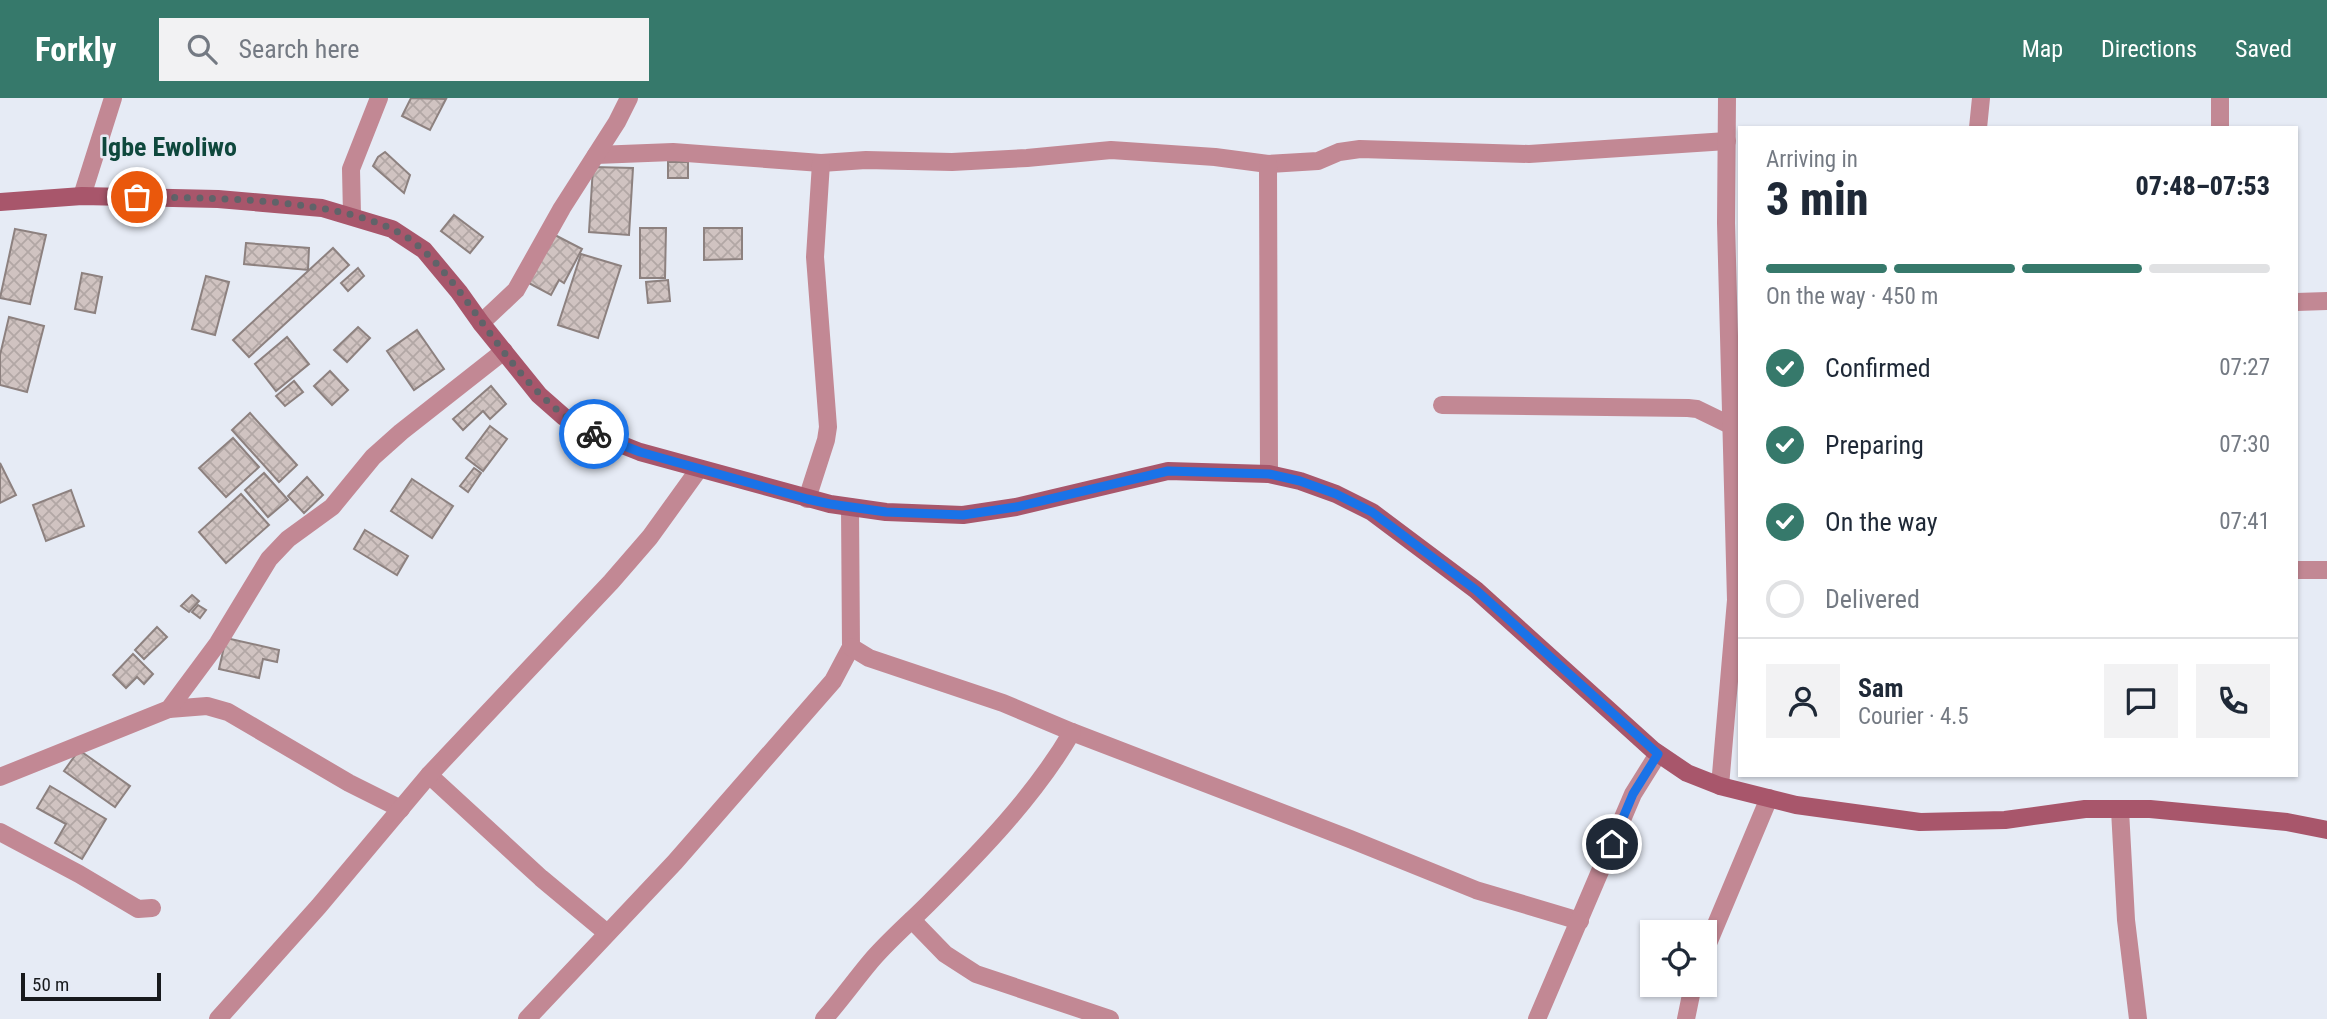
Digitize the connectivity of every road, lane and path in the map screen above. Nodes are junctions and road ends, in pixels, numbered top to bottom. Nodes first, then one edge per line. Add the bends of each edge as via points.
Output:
1 (113, 98) edge
2 (379, 98) edge
3 (629, 98) edge
4 (1727, 98) edge
5 (1981, 98) edge
6 (2220, 98) edge
7 (1978, 126) edge
8 (2220, 126) edge
9 (1727, 141) junction
10 (596, 155) junction
11 (821, 163) junction
12 (1268, 164) junction
13 (82, 196) junction
14 (0, 202) edge
15 (352, 215) junction
16 (2327, 301) edge
17 (2298, 302) edge
18 (481, 323) junction
19 (504, 351) junction
20 (1442, 405) dead end
21 (1732, 426) junction
22 (699, 469) junction
23 (1269, 474) junction
24 (807, 499) junction
25 (850, 507) junction
26 (1737, 551) edge
27 (2298, 570) edge
28 (2327, 570) edge
29 (851, 648) junction
30 (169, 709) junction
31 (1072, 733) junction
32 (1658, 754) junction
33 (429, 775) junction
34 (0, 777) edge
35 (1720, 786) junction
36 (1769, 798) junction
37 (401, 809) junction
38 (2120, 810) junction
39 (2327, 830) edge
40 (0, 832) edge
41 (152, 908) dead end
42 (912, 920) junction
43 (1580, 920) junction
44 (1717, 922) edge
45 (607, 933) junction
46 (1691, 997) edge
47 (218, 1019) edge
48 (527, 1019) edge
49 (824, 1019) edge
50 (1110, 1019) edge
51 (1537, 1019) edge
52 (1686, 1019) edge
53 (2138, 1019) edge

1 - 13 street
2 - 15 street via 351,169
3 - 10 street
4 - 9 street
5 - 7 street
6 - 8 street
9 - 12 street via 1529,154 1360,149 1318,161
9 - 21 street
10 - 11 street via 673,152
10 - 18 street via 516,290
11 - 12 street via 952,162 1111,150
11 - 24 street via 815,257 828,426
12 - 23 street
13 - 14 street
13 - 15 street via 218,199
15 - 18 street via 392,229 424,250
16 - 17 street
18 - 19 street
19 - 22 street via 539,395 564,417 640,452
19 - 30 street via 401,432 373,457 332,508 288,539 269,559 218,643
20 - 21 street via 1688,408
21 - 26 street
22 - 24 street
22 - 33 street via 611,582
23 - 25 street via 1168,471 963,515
23 - 32 street via 1336,494 1372,512 1476,590
24 - 25 street
25 - 29 street
26 - 35 street
27 - 28 street
29 - 31 street
29 - 45 street via 833,681
30 - 34 street
30 - 37 street via 207,706 228,712
31 - 42 street via 1012,815
31 - 43 street via 1476,890
32 - 35 street via 1687,773
32 - 43 street via 1633,794
33 - 37 street
33 - 45 street
35 - 36 street
36 - 38 street via 1920,822
36 - 44 street
37 - 47 street
38 - 39 street via 2287,822
38 - 53 street
40 - 41 street via 138,909
42 - 49 street
42 - 50 street via 946,954 976,974
43 - 51 street
45 - 48 street
46 - 52 street

